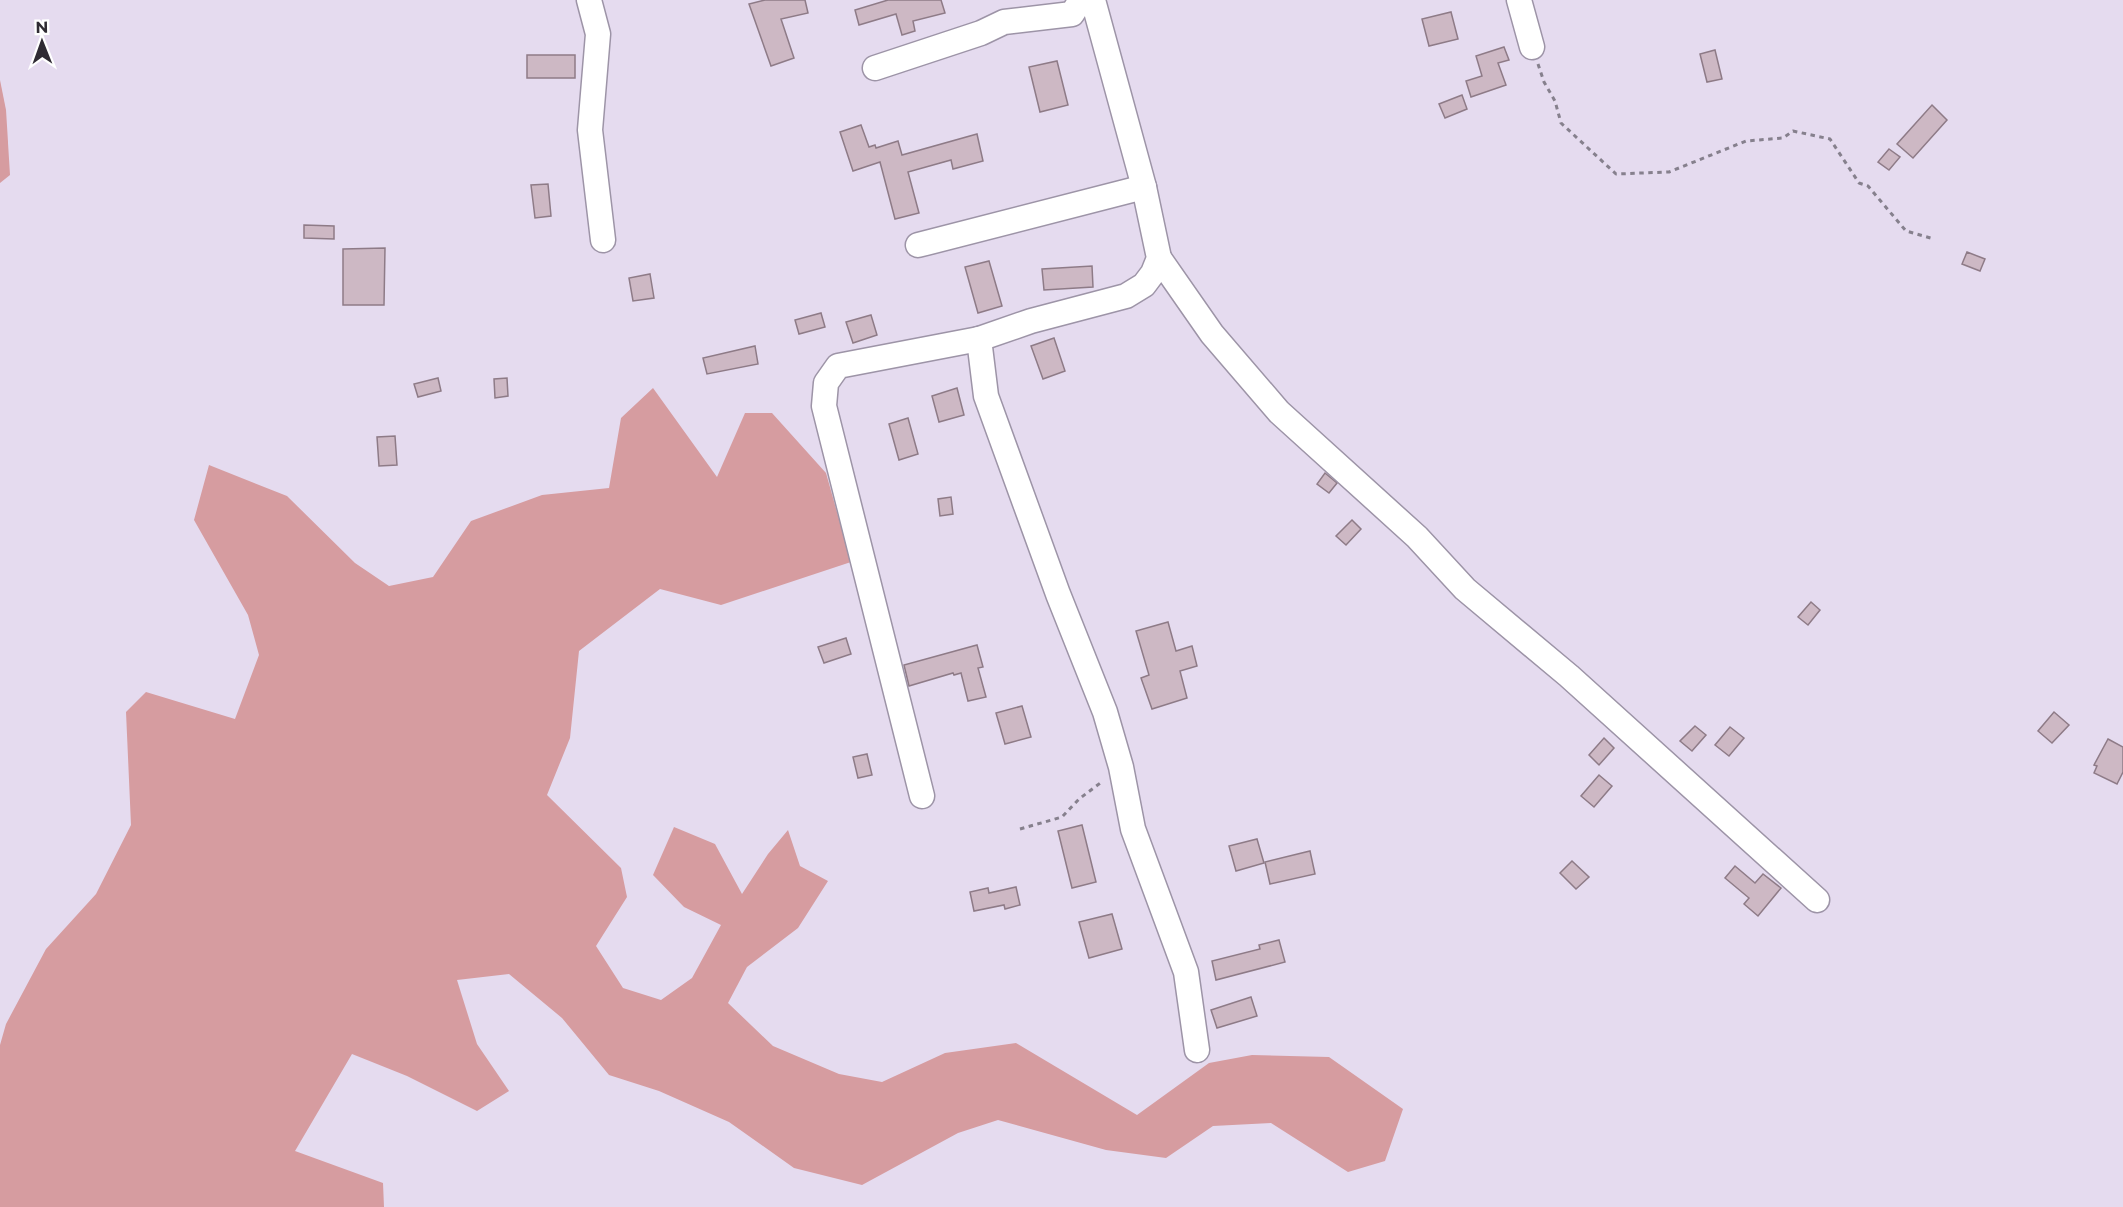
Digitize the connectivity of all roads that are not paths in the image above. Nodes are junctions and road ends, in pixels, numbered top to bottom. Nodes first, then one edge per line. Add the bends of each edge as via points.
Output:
1 (589, 0) edge
2 (1081, 0) edge
3 (1093, 0) edge
4 (1518, 0) edge
5 (1532, 46) road end
6 (875, 68) dead end
7 (1144, 187) junction
8 (603, 240) dead end
9 (918, 245) dead end
10 (1159, 258) junction
11 (979, 339) junction
12 (922, 796) dead end
13 (1817, 900) dead end
14 (1197, 1050) dead end

1 - 8 street via 598,34 590,130
2 - 6 street via 1072,14 1004,22
3 - 7 street
4 - 5 street
7 - 9 street
7 - 10 street
10 - 11 street via 1144,285 1126,296
10 - 13 street via 1212,334 1279,412 1418,537 1465,589 1569,676
11 - 12 street via 838,366 826,383 824,406
11 - 14 street via 986,396 1105,712 1133,829 1186,972

